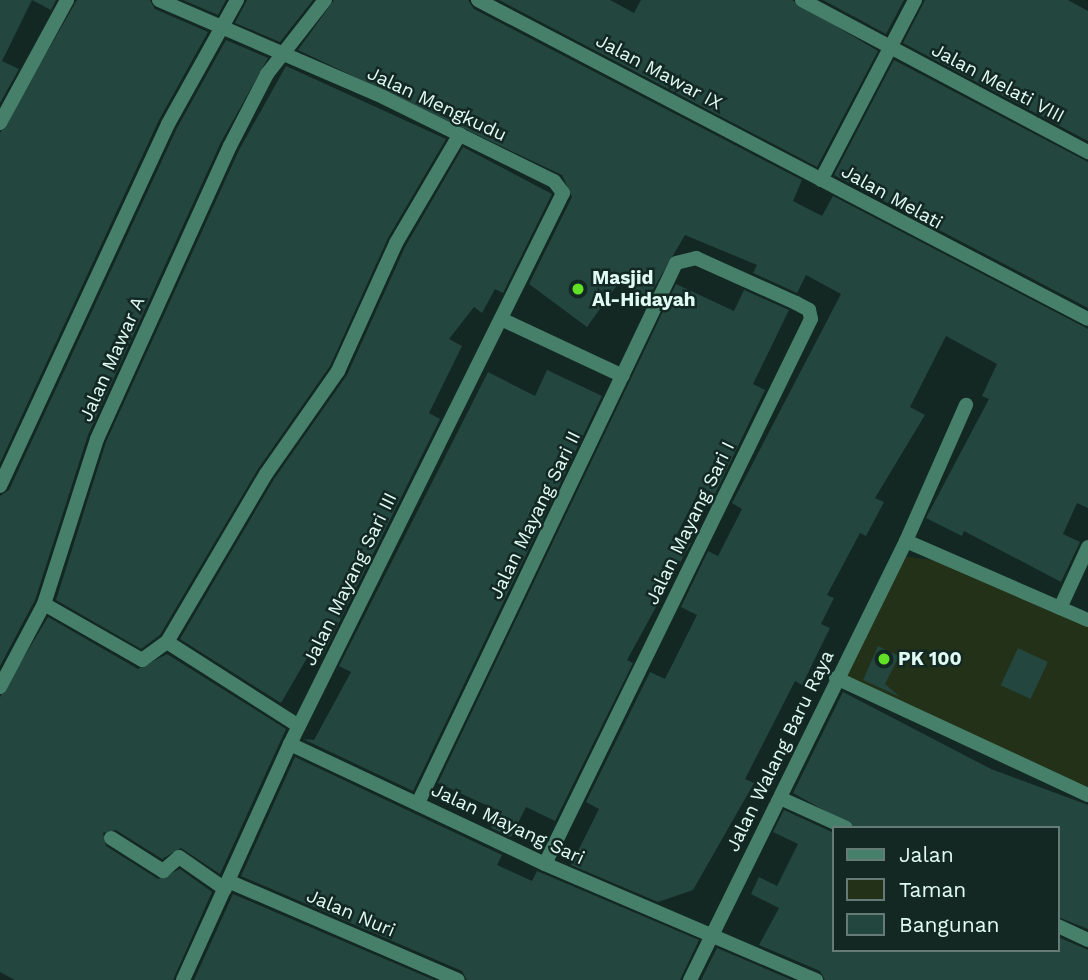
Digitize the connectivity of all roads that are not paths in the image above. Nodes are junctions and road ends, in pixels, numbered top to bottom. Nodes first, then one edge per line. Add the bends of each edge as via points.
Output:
1 (67, 0) edge
2 (159, 0) edge
3 (237, 0) edge
4 (325, 0) edge
5 (478, 0) edge
6 (802, 0) edge
7 (915, 0) edge
8 (221, 31) junction
9 (890, 47) junction
10 (282, 56) junction
11 (0, 123) edge
12 (460, 134) junction
13 (1088, 152) edge
14 (821, 180) junction
15 (696, 258) joint
16 (1088, 319) edge
17 (503, 320) junction
18 (623, 376) junction
19 (966, 405) dead end
20 (0, 486) edge
21 (906, 541) junction
22 (1088, 547) edge
23 (44, 604) junction
24 (1060, 608) junction
25 (1088, 620) edge
26 (167, 642) junction
27 (836, 678) junction
28 (0, 687) edge
29 (299, 726) junction
30 (290, 744) junction
31 (1088, 795) edge
32 (780, 798) junction
33 (418, 803) junction
34 (842, 826) edge
35 (111, 838) dead end
36 (545, 864) junction
37 (227, 885) junction
38 (1060, 927) edge
39 (711, 932) junction
40 (1088, 940) edge
41 (183, 980) edge
42 (458, 980) edge
43 (690, 980) edge
44 (816, 980) edge

1 - 11 street
2 - 8 street, Jalan Mengkudu
3 - 8 street
4 - 10 street, Jalan Mawar A
5 - 14 street, Jalan Mawar IX
6 - 9 street, Jalan Melati VIII
7 - 9 street, Jalan Melati
8 - 10 street, Jalan Mengkudu
8 - 20 street via 169,124
9 - 13 street, Jalan Melati VIII
9 - 14 street, Jalan Melati
10 - 12 street, Jalan Mengkudu
10 - 23 street, Jalan Mawar A via 230,146 97,439
12 - 17 street, Jalan Mengkudu via 563,188
12 - 26 street via 396,243 338,371 266,474
14 - 16 street, Jalan Melati
15 - 18 street, Jalan Mayang Sari II via 676,263
15 - 36 street, Jalan Mayang Sari I via 808,310 811,319
17 - 18 street
17 - 29 street, Jalan Mayang Sari III
18 - 33 street, Jalan Mayang Sari II
19 - 21 street, Jalan Walang Baru Raya
21 - 24 street
21 - 27 street, Jalan Walang Baru Raya
22 - 24 street
23 - 26 street via 142,660
23 - 28 street, Jalan Mawar A
24 - 25 street
26 - 29 street
27 - 31 street
27 - 32 street, Jalan Walang Baru Raya
29 - 30 street, Jalan Mayang Sari III
30 - 33 street, Jalan Mayang Sari
30 - 37 street, Jalan Mayang Sari III
32 - 34 street
32 - 39 street, Jalan Walang Baru Raya
33 - 36 street, Jalan Mayang Sari
35 - 37 street, Jalan Nuri via 163,871 179,857
36 - 39 street, Jalan Mayang Sari
37 - 41 street, Jalan Mayang Sari III
37 - 42 street, Jalan Nuri
38 - 40 street
39 - 43 street, Jalan Walang Baru Raya
39 - 44 street, Jalan Mayang Sari

